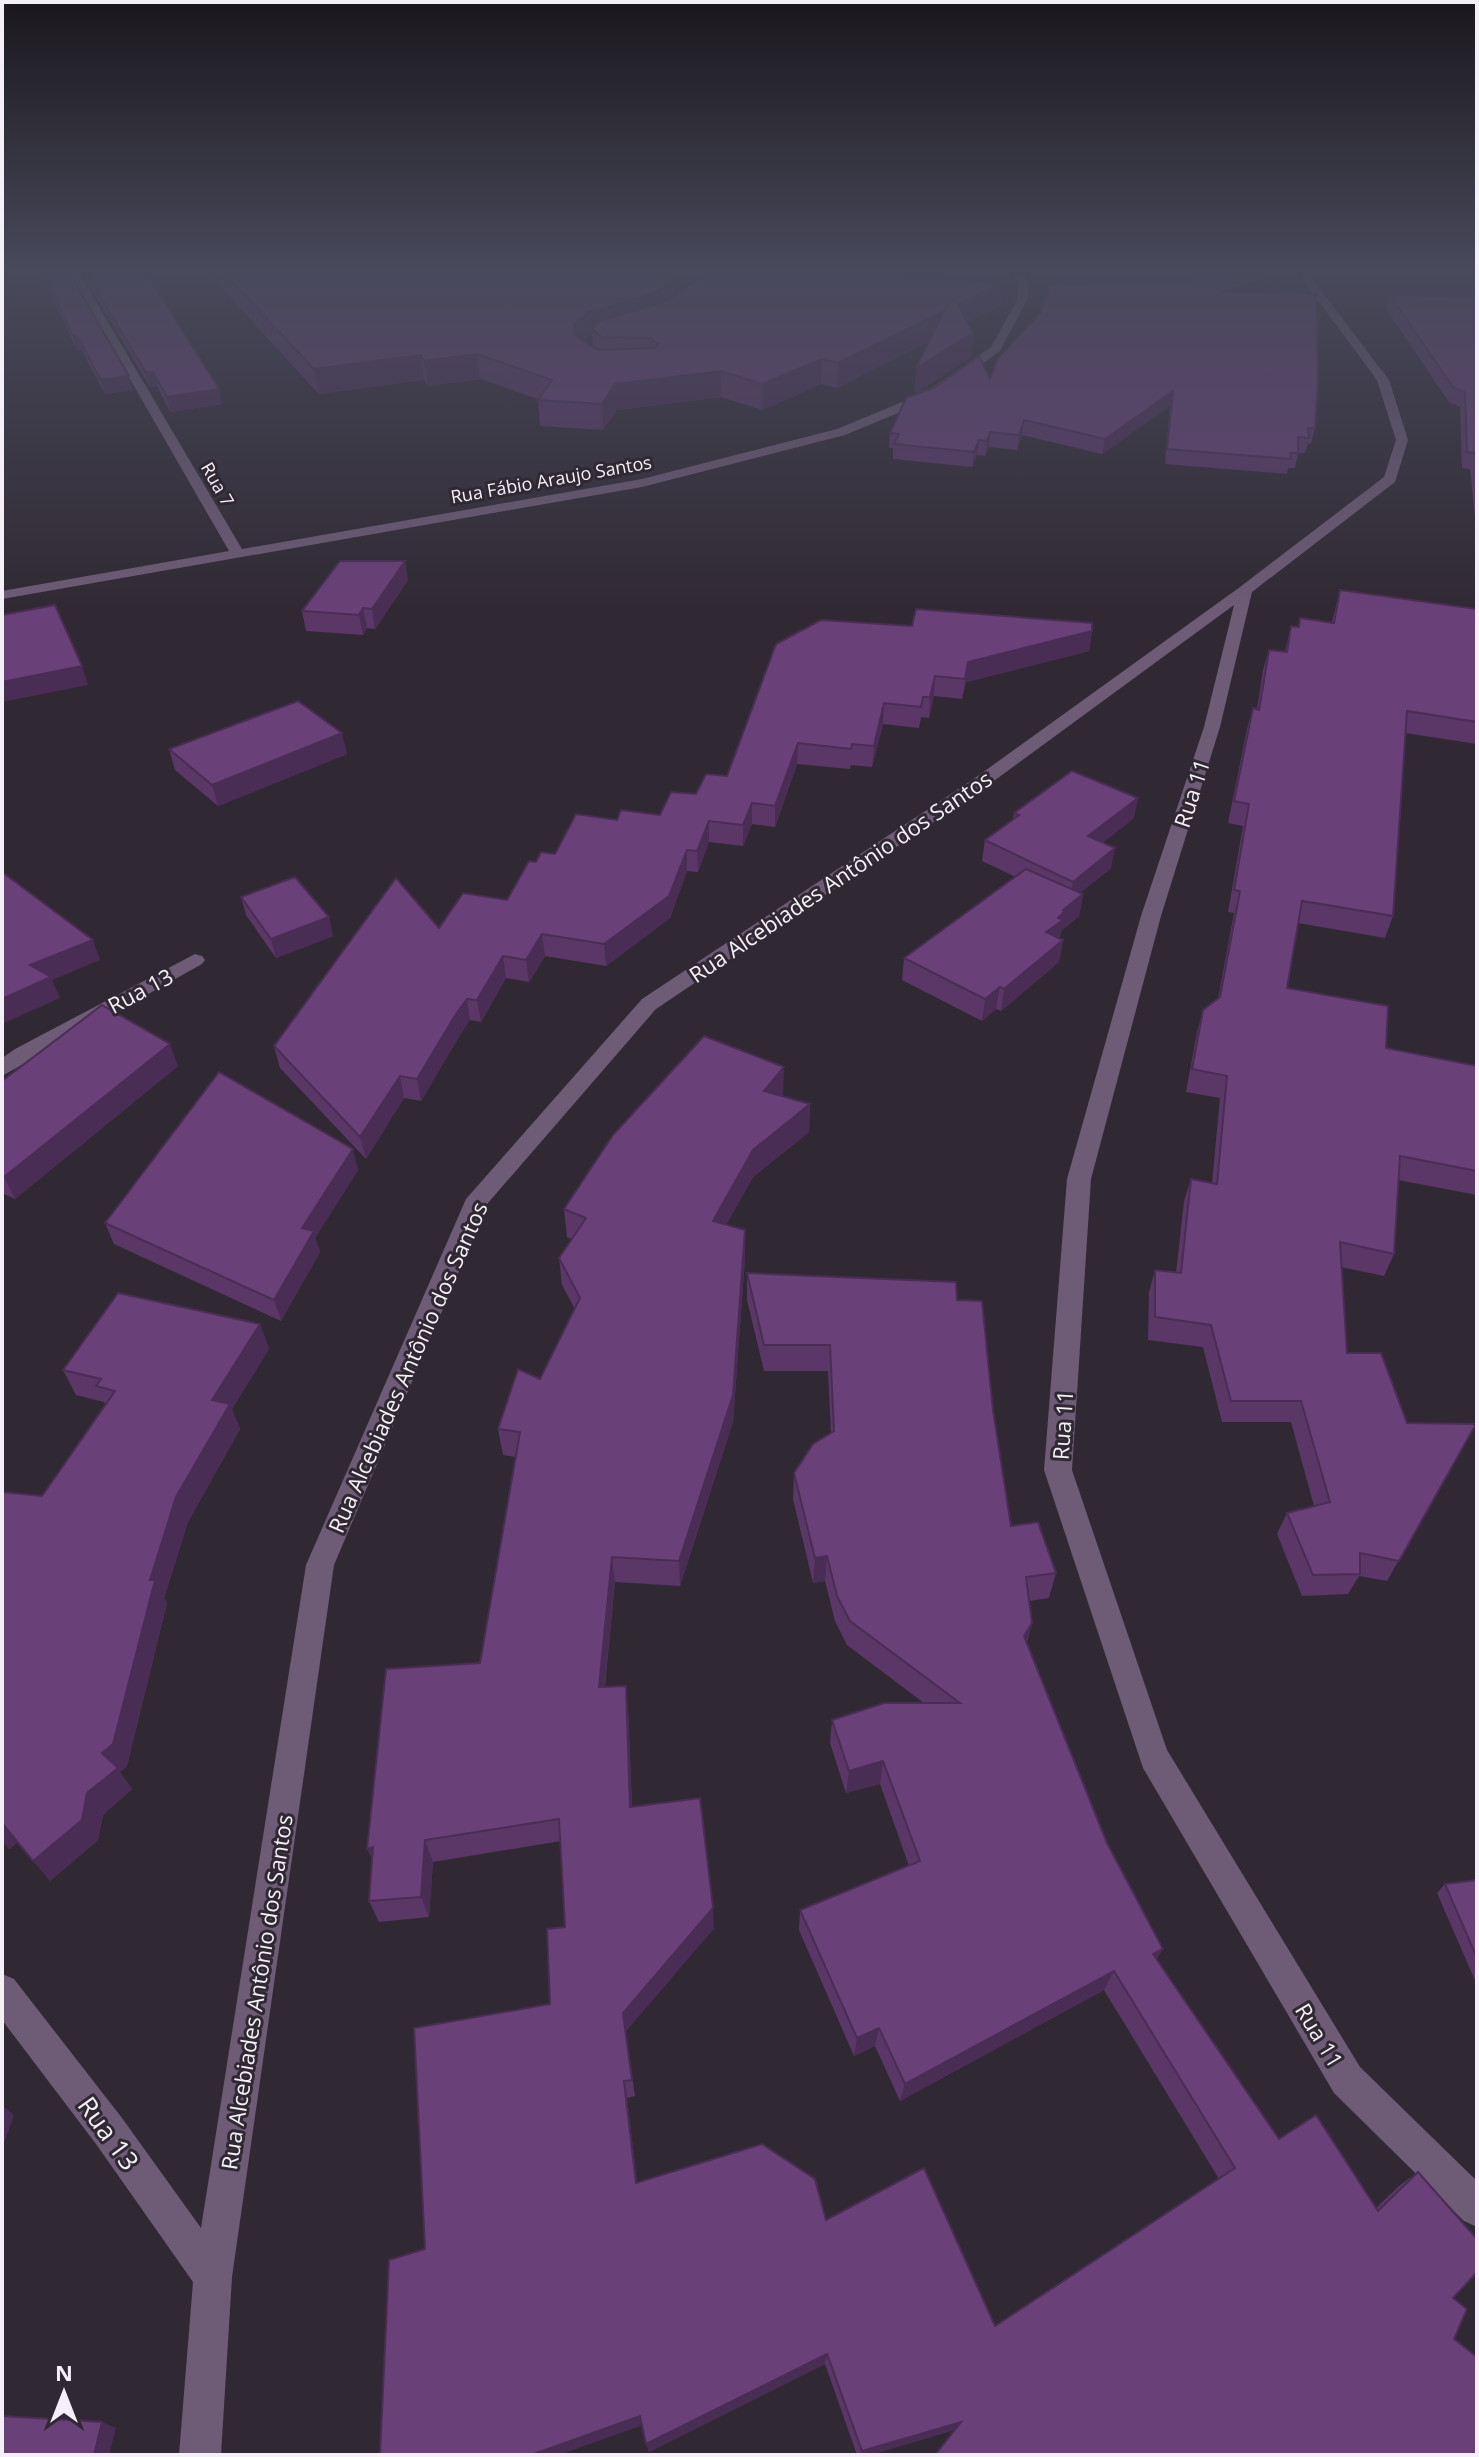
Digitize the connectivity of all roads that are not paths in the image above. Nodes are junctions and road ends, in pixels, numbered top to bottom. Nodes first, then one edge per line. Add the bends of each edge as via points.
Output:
1 (138, 383) edge
2 (947, 383) edge
3 (1384, 383) edge
4 (237, 553) junction
5 (1245, 590) junction
6 (2, 595) edge
7 (195, 960) dead end
8 (2, 1069) edge
9 (2, 1991) edge
10 (1477, 2208) edge
11 (213, 2277) junction
12 (200, 2455) edge

1 - 4 street, Rua 7
2 - 4 street, Rua Fábio Araujo Santos via 841,432 642,483
3 - 5 street, Rua Alcebiades Antônio dos Santos via 1402,440 1390,479
4 - 6 street, Rua Fábio Araujo Santos
5 - 10 street, Rua 11 via 1212,727 1151,916 1079,1179 1058,1470 1154,1757 1347,2080
5 - 11 street, Rua Alcebiades Antônio dos Santos via 981,782 649,1004 478,1199 320,1565
7 - 8 street, Rua 13
9 - 11 street, Rua 13
11 - 12 street, Rua Alcebiades Antônio dos Santos

